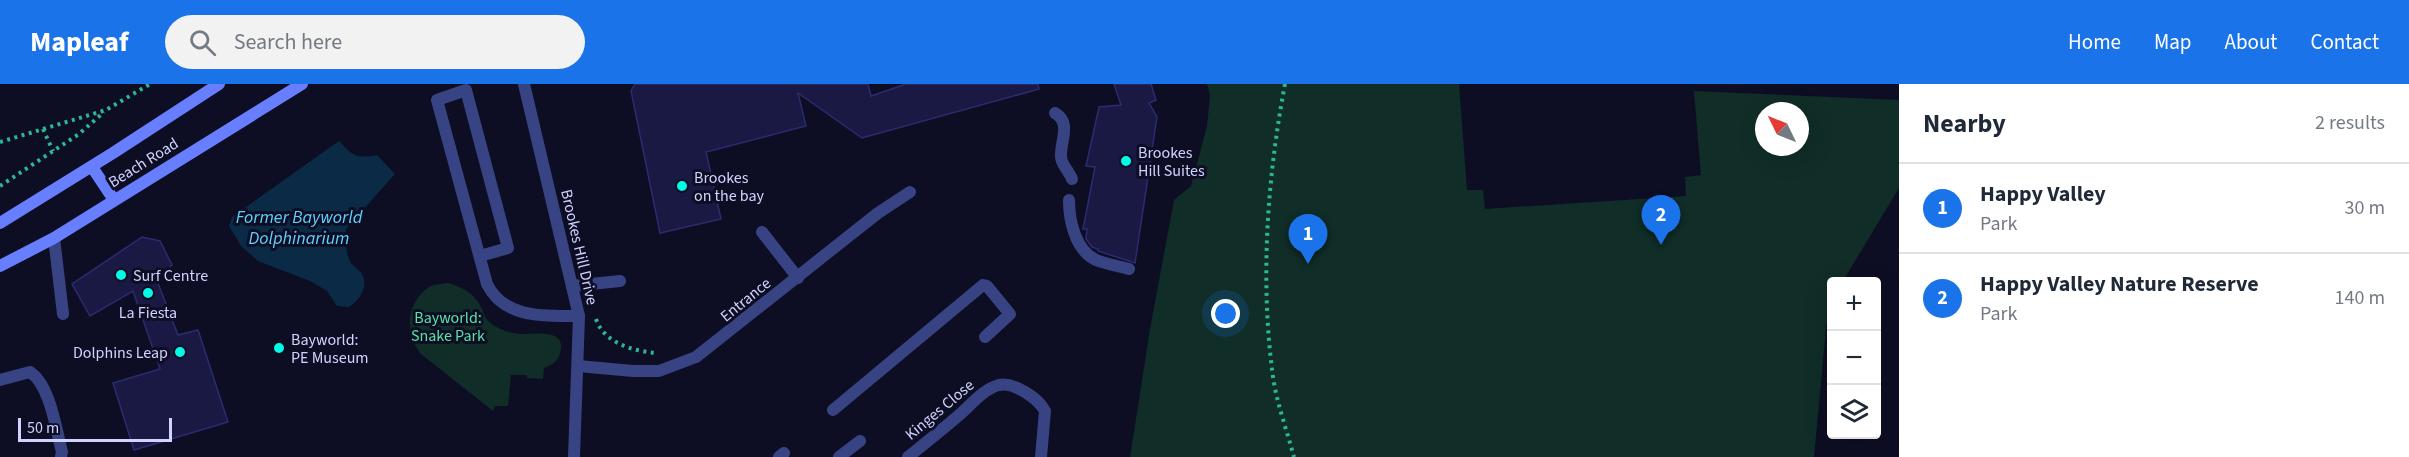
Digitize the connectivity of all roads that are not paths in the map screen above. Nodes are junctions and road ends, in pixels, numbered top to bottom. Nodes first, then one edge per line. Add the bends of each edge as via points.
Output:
1 (219, 84) edge
2 (302, 84) edge
3 (524, 84) edge
4 (1054, 113) dead end
5 (92, 167) junction
6 (1071, 179) dead end
7 (910, 192) dead end
8 (114, 200) junction
9 (1069, 200) dead end
10 (0, 223) edge
11 (762, 232) dead end
12 (54, 238) junction
13 (24, 255) junction
14 (480, 256) junction
15 (0, 266) edge
16 (1129, 269) dead end
17 (0, 272) edge
18 (798, 278) junction
19 (620, 281) dead end
20 (572, 286) junction
21 (63, 314) dead end
22 (579, 316) junction
23 (985, 337) dead end
24 (578, 366) junction
25 (0, 380) edge
26 (833, 410) dead end
27 (860, 441) dead end
28 (61, 457) edge
29 (574, 457) edge
30 (839, 457) edge
31 (908, 457) edge
32 (1041, 457) edge

1 - 5 main road, Beach Road
2 - 8 main road, Beach Road
3 - 20 street, Brookes Hill Drive
4 - 6 street via 1065,123 1061,157
5 - 8 main road
5 - 10 main road, Beach Road
7 - 18 street, Entrance
8 - 12 main road, Beach Road
9 - 16 street via 1069,217 1082,249 1096,260
11 - 18 street
12 - 13 main road, Beach Road
12 - 21 street
13 - 15 main road, Beach Road
13 - 17 main road
14 - 14 street via 437,100 466,90 508,248
14 - 22 street via 491,293 505,307 542,316
18 - 24 street, Entrance via 696,357 671,368 633,371
19 - 20 street
20 - 22 street, Brookes Hill Drive
22 - 24 street, Brookes Hill Drive
23 - 26 street via 1010,314 983,285
24 - 29 street, Brookes Hill Drive
25 - 28 street via 30,372 38,377
27 - 30 street
31 - 32 street, Kinges Close via 982,394 1005,385 1027,393 1045,411

